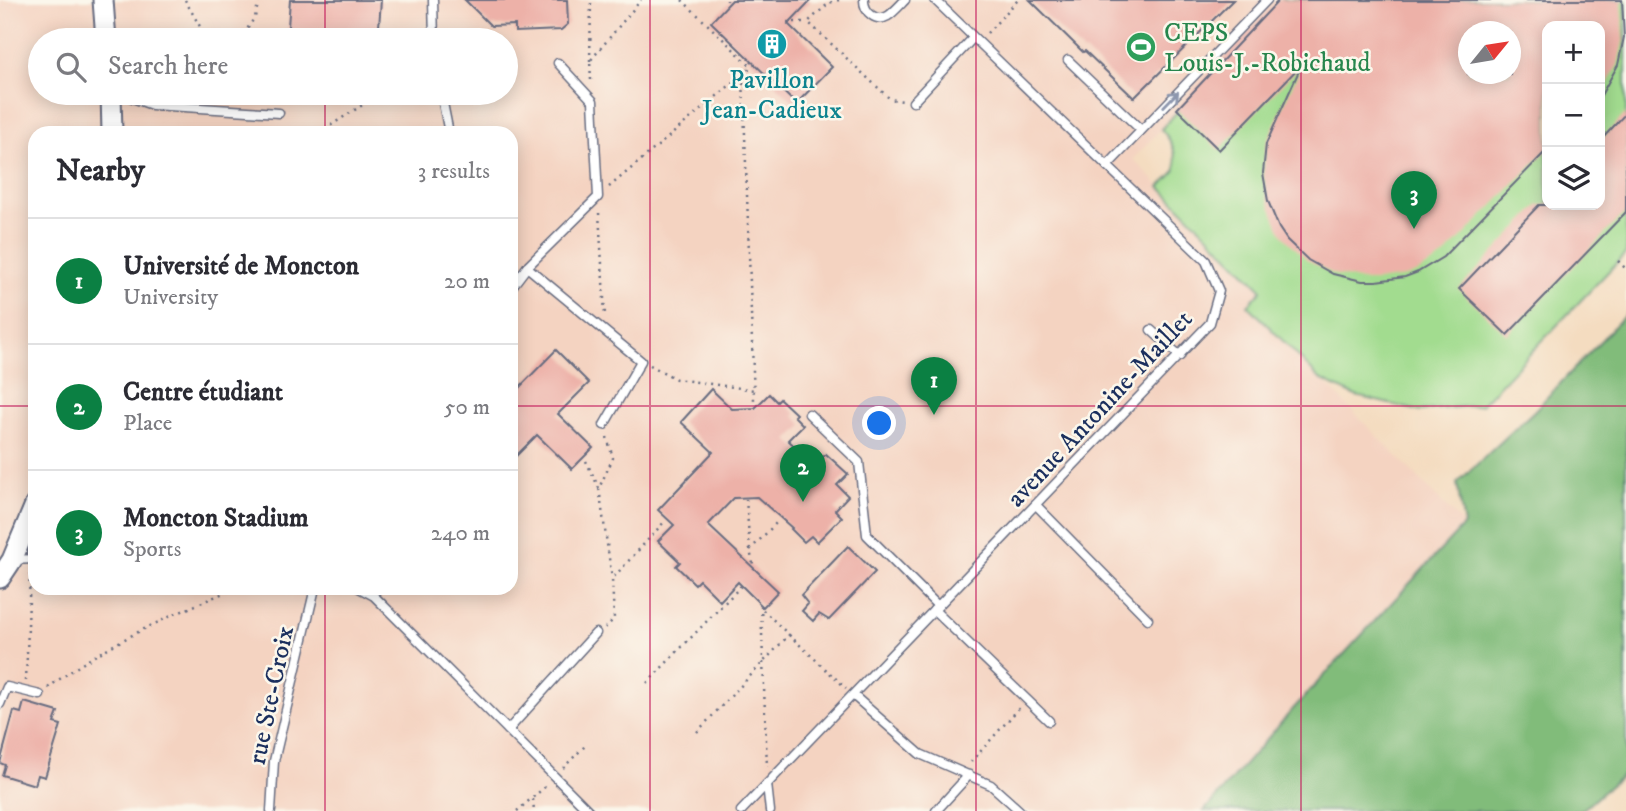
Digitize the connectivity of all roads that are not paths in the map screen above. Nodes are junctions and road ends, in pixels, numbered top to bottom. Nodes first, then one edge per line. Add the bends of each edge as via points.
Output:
1 (103, 0) edge
2 (433, 0) edge
3 (864, 0) edge
4 (905, 0) edge
5 (935, 0) edge
6 (1268, 0) edge
7 (105, 28) edge
8 (434, 28) edge
9 (975, 40) junction
10 (1068, 60) dead end
11 (558, 63) dead end
12 (914, 102) road end
13 (112, 105) edge
14 (152, 105) edge
15 (443, 105) edge
16 (279, 113) dead end
17 (113, 126) edge
18 (447, 126) edge
19 (1141, 130) junction
20 (1107, 166) junction
21 (527, 267) junction
22 (518, 279) edge
23 (1151, 330) dead end
24 (1180, 356) junction
25 (809, 415) dead end
26 (604, 425) road end
27 (1036, 505) junction
28 (26, 560) edge
29 (0, 578) edge
30 (313, 595) edge
31 (372, 595) edge
32 (936, 608) junction
33 (1148, 619) dead end
34 (597, 634) road end
35 (40, 695) road end
36 (853, 695) junction
37 (0, 704) edge
38 (1049, 721) dead end
39 (508, 730) junction
40 (965, 774) junction
41 (767, 784) junction
42 (271, 811) edge
43 (589, 811) edge
44 (741, 811) edge
45 (770, 811) edge
46 (936, 811) edge
47 (1020, 811) edge

1 - 7 street
2 - 8 lane
3 - 4 lane via 868,13 877,18 886,17
5 - 9 lane, avenue Antonine-Maillet
19 -> 6 lane
9 - 12 lane
9 - 20 lane, avenue Antonine-Maillet
10 - 19 lane
11 - 21 lane via 593,101 598,197
13 - 17 street
14 - 16 lane
15 - 18 lane
19 - 20 lane
20 - 24 lane, avenue Antonine-Maillet via 1206,261 1219,291 1210,323
21 - 22 lane
21 - 26 lane via 641,360
23 - 24 lane
24 - 27 lane, avenue Antonine-Maillet
25 - 32 lane via 859,462 867,535
27 - 32 lane, avenue Antonine-Maillet
27 - 33 lane
28 - 29 street
30 - 42 lane, rue Ste-Croix via 274,761
31 - 39 lane
32 - 36 lane, avenue Antonine-Maillet
32 - 38 lane
34 - 39 lane
35 - 37 lane via 7,687
36 - 40 lane via 919,754
36 - 41 lane, avenue Antonine-Maillet
39 - 43 lane
40 - 46 lane
40 - 47 lane via 991,785
41 - 44 lane, avenue Antonine-Maillet
41 - 45 lane

